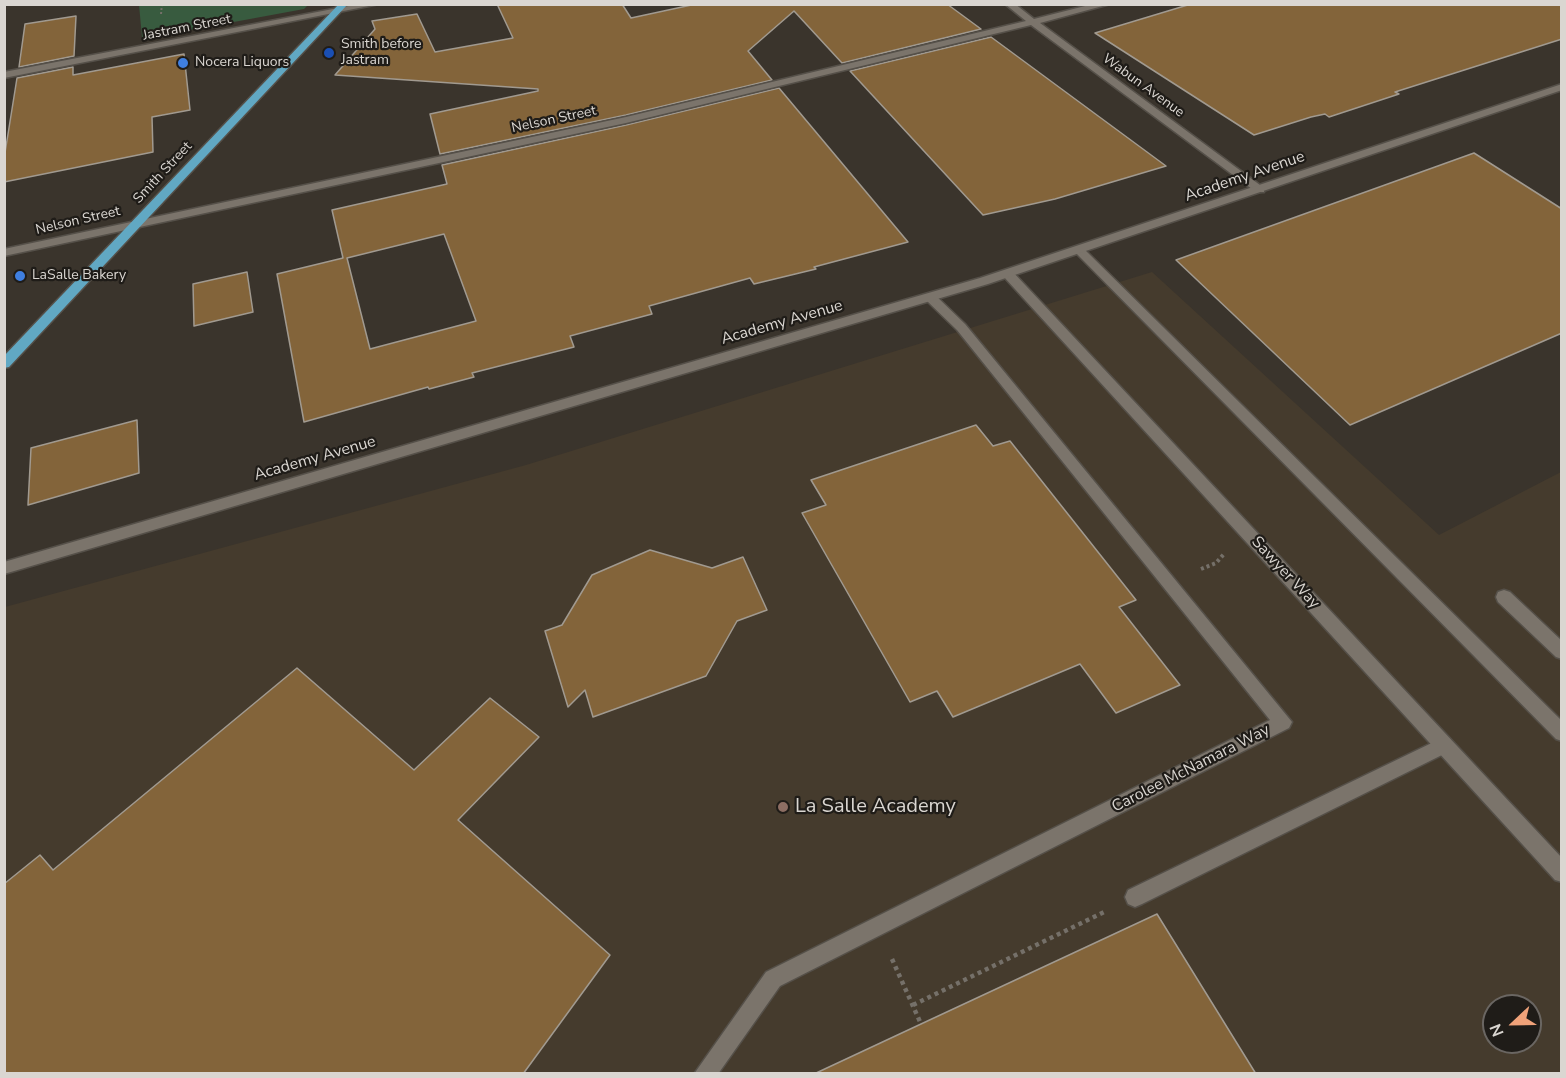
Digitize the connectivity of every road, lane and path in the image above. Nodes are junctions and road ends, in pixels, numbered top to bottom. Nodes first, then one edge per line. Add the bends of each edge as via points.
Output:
1 (375, 4) edge
2 (1009, 4) edge
3 (1106, 4) edge
4 (340, 8) edge
5 (1034, 23) junction
6 (4, 75) edge
7 (1562, 87) edge
8 (1260, 190) junction
9 (137, 223) junction
10 (1079, 250) junction
11 (4, 253) edge
12 (1008, 274) junction
13 (930, 297) junction
14 (4, 364) edge
15 (4, 568) edge
16 (1504, 597) dead end
17 (1562, 652) edge
18 (1562, 733) edge
19 (1444, 745) junction
20 (1562, 873) edge
21 (1135, 897) joint
22 (876, 926) junction
23 (913, 1005) junction
24 (921, 1024) dead end
25 (705, 1074) edge

1 - 4 street, Jastram Street
2 - 5 street, Wabun Avenue
3 - 5 street, Nelson Street
4 - 6 street, Jastram Street via 159,48
4 - 9 main road, Smith Street
5 - 8 street, Wabun Avenue
5 - 9 street, Nelson Street via 626,120
7 - 8 street, Academy Avenue
8 - 10 street, Academy Avenue
9 - 11 street, Nelson Street
9 - 14 main road, Smith Street
10 - 12 street, Academy Avenue
10 - 18 street
12 - 13 street, Academy Avenue
12 - 19 street, Sawyer Way
13 - 15 street, Academy Avenue
13 - 22 street, Carolee McNamara Way via 960,327 1283,722
16 - 17 street
19 - 20 street, Sawyer Way
19 - 21 street
21 - 23 path
22 - 23 path
22 - 25 street, Carolee McNamara Way via 773,979
23 - 24 path

